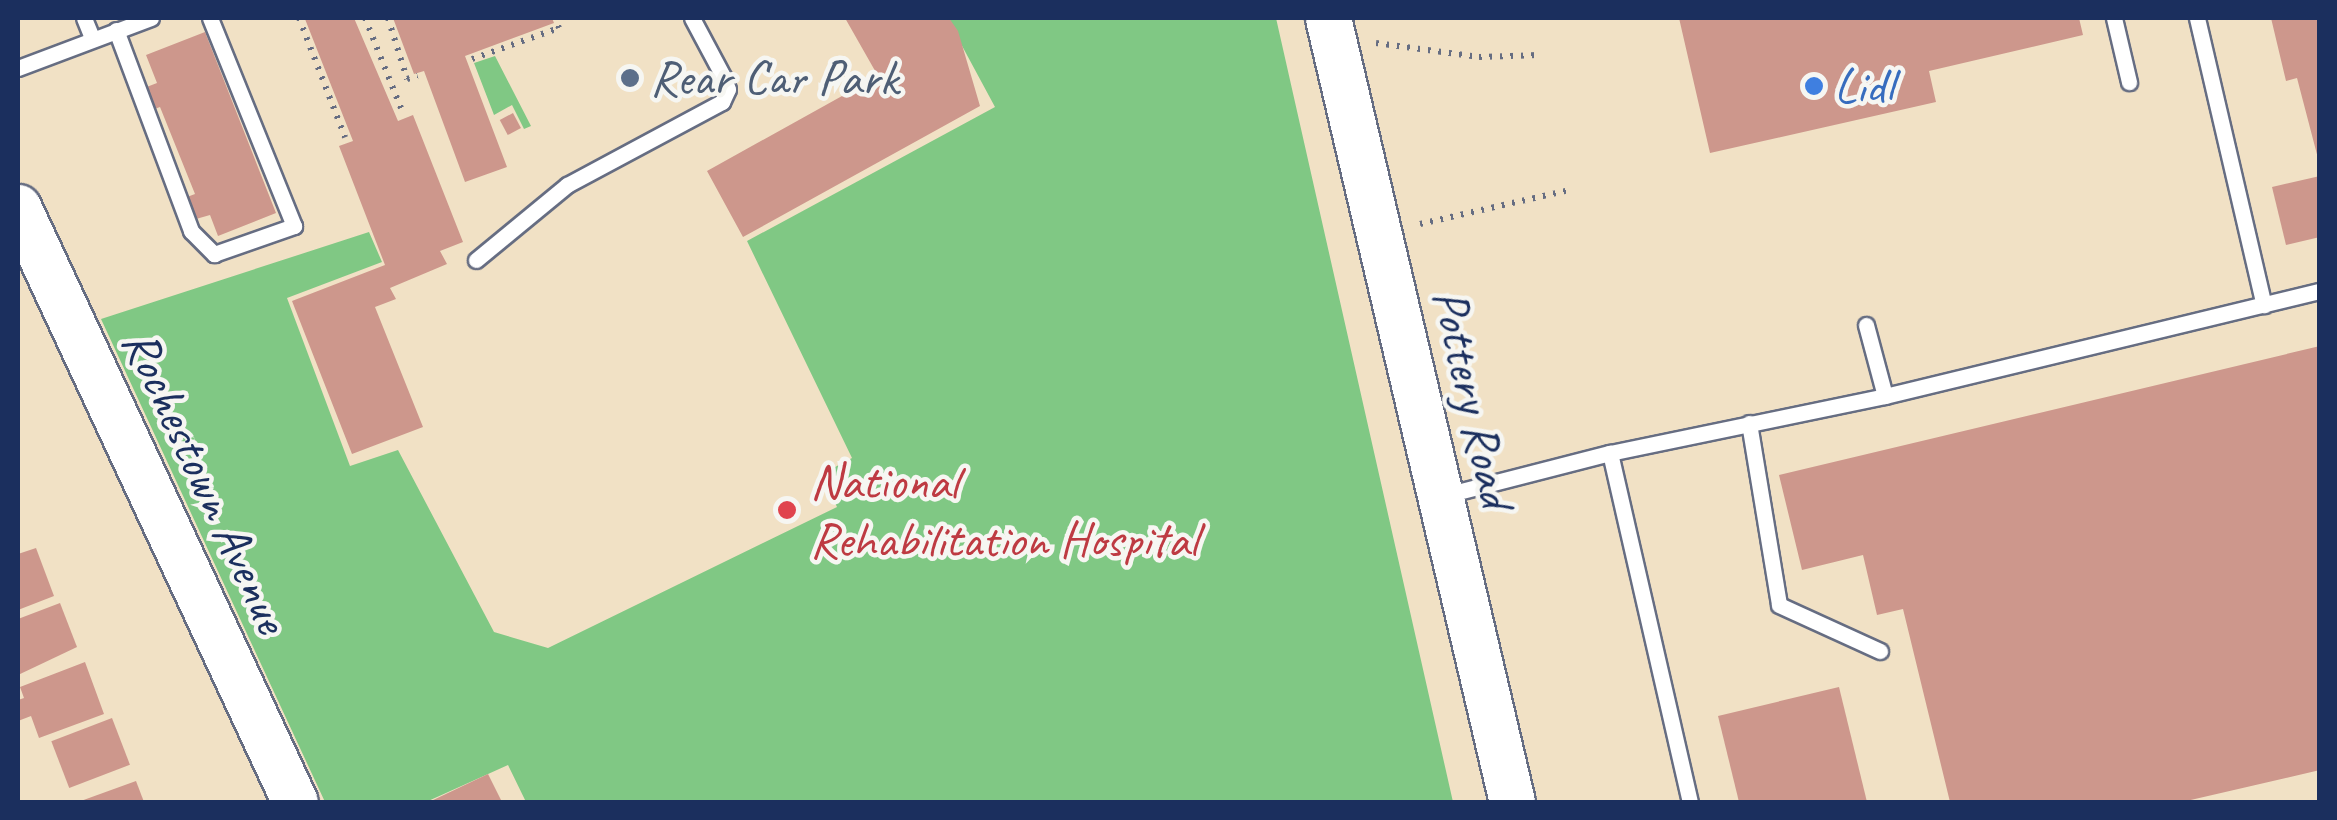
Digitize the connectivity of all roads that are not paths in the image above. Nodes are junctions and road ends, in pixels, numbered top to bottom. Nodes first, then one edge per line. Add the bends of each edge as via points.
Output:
1 (84, 18) edge
2 (151, 18) edge
3 (210, 18) edge
4 (692, 18) edge
5 (2114, 18) edge
6 (2196, 18) edge
7 (116, 30) junction
8 (1332, 35) edge
9 (92, 38) junction
10 (18, 68) edge
11 (2130, 82) dead end
12 (18, 207) edge
13 (476, 260) dead end
14 (2320, 291) edge
15 (2264, 305) junction
16 (1866, 325) dead end
17 (1884, 396) junction
18 (1749, 424) junction
19 (1610, 453) junction
20 (1438, 497) junction
21 (1880, 650) dead end
22 (294, 802) edge
23 (1512, 802) edge
24 (1690, 802) edge

1 - 9 lane
2 - 7 lane
3 - 7 lane via 294,226 214,254 191,231 155,152
4 - 13 lane via 728,89 722,102 551,195
5 - 11 lane
6 - 15 lane
7 - 9 lane
8 - 20 street, Pottery Road
9 - 10 lane
12 - 22 street, Rochestown Avenue
14 - 15 lane
15 - 17 lane
16 - 17 lane
17 - 18 lane
18 - 19 lane
18 - 21 lane via 1779,605
19 - 20 lane
19 - 24 lane
20 - 23 street, Pottery Road

